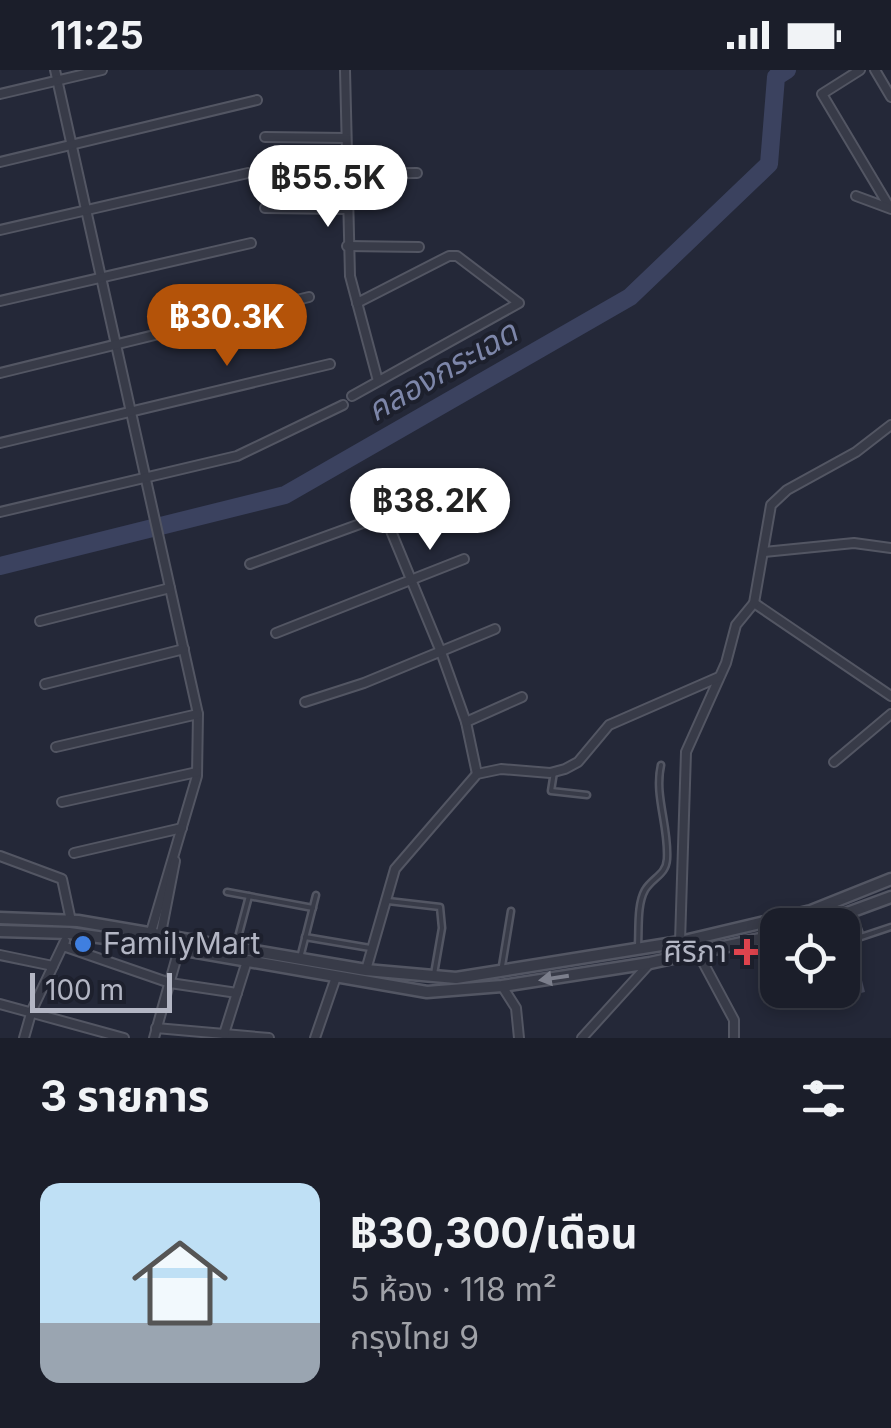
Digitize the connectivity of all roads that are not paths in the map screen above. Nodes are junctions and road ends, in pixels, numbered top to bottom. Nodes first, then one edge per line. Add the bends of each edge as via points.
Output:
1 (55, 70) edge
2 (102, 70) edge
3 (345, 70) edge
4 (860, 70) edge
5 (875, 70) edge
6 (58, 80) junction
7 (0, 94) edge
8 (891, 98) edge
9 (257, 100) dead end
10 (265, 137) dead end
11 (346, 138) junction
12 (72, 145) junction
13 (0, 162) edge
14 (266, 166) dead end
15 (347, 169) junction
16 (248, 173) dead end
17 (417, 173) dead end
18 (856, 196) dead end
19 (265, 208) dead end
20 (86, 209) junction
21 (890, 209) edge
22 (346, 210) junction
23 (0, 230) edge
24 (251, 243) dead end
25 (347, 246) junction
26 (419, 247) dead end
27 (102, 278) junction
28 (310, 297) dead end
29 (0, 302) edge
30 (356, 303) junction
31 (118, 343) junction
32 (330, 364) dead end
33 (0, 373) edge
34 (378, 381) junction
35 (352, 396) dead end
36 (343, 406) dead end
37 (133, 410) junction
38 (891, 425) edge
39 (0, 443) edge
40 (148, 477) junction
41 (434, 497) dead end
42 (0, 512) edge
43 (384, 514) junction
44 (891, 534) edge
45 (890, 548) edge
46 (764, 552) junction
47 (464, 560) dead end
48 (250, 564) dead end
49 (411, 581) junction
50 (170, 588) junction
51 (754, 603) junction
52 (40, 621) dead end
53 (495, 629) dead end
54 (276, 633) dead end
55 (184, 649) junction
56 (441, 652) junction
57 (719, 677) junction
58 (45, 684) dead end
59 (522, 696) dead end
60 (891, 696) edge
61 (304, 702) dead end
62 (198, 714) junction
63 (891, 714) edge
64 (466, 722) junction
65 (56, 747) dead end
66 (834, 762) dead end
67 (661, 766) dead end
68 (197, 772) junction
69 (554, 772) junction
70 (478, 774) junction
71 (587, 795) dead end
72 (62, 802) dead end
73 (182, 828) junction
74 (74, 852) dead end
75 (0, 856) edge
76 (891, 879) edge
77 (227, 892) dead end
78 (316, 895) dead end
79 (249, 896) junction
80 (890, 899) edge
81 (386, 900) junction
82 (312, 908) junction
83 (860, 909) edge
84 (511, 911) dead end
85 (0, 918) edge
86 (70, 927) junction
87 (891, 927) edge
88 (0, 930) edge
89 (156, 932) junction
90 (860, 932) edge
91 (305, 937) junction
92 (760, 939) edge
93 (680, 942) junction
94 (63, 946) junction
95 (236, 946) junction
96 (178, 949) junction
97 (372, 949) junction
98 (638, 949) junction
99 (698, 953) junction
100 (606, 954) junction
101 (0, 955) edge
102 (300, 958) junction
103 (247, 962) junction
104 (650, 963) junction
105 (53, 966) junction
106 (366, 970) junction
107 (609, 970) junction
108 (501, 972) junction
109 (336, 977) junction
110 (433, 979) junction
111 (170, 983) junction
112 (502, 986) junction
113 (237, 994) junction
114 (0, 1004) edge
115 (32, 1010) junction
116 (156, 1028) junction
117 (224, 1034) junction
118 (24, 1038) edge
119 (124, 1038) edge
120 (154, 1038) edge
121 (268, 1038) edge
122 (315, 1038) edge
123 (519, 1038) edge
124 (582, 1038) edge
125 (734, 1038) edge

1 - 6 street
2 - 6 street
3 - 11 street
4 - 21 street via 822,94
5 - 8 street
6 - 7 street
6 - 12 street
9 - 12 street
10 - 11 street
11 - 15 street
12 - 13 street
12 - 20 street
14 - 15 street
15 - 17 street
15 - 22 street
16 - 20 street
18 - 21 street
19 - 22 street
20 - 23 street
20 - 27 street
22 - 25 street
24 - 27 street
25 - 26 street
25 - 30 street
27 - 29 street
27 - 31 street
28 - 31 street
30 - 34 street
30 - 34 street via 450,256 519,303
31 - 33 street
31 - 37 street
32 - 37 street
34 - 35 street
36 - 40 street via 237,456
37 - 39 street
37 - 40 street
38 - 46 street via 777,498
40 - 42 street
40 - 50 street
41 - 43 street
43 - 48 street
43 - 49 street
44 - 45 street
45 - 46 street via 854,544
46 - 51 street
47 - 49 street
49 - 54 street
49 - 56 street
50 - 52 street
50 - 55 street
51 - 57 street via 736,625
51 - 60 street
53 - 56 street
55 - 58 street
55 - 62 street
56 - 61 street
56 - 64 street
57 - 69 street via 610,726 578,762
57 - 93 street via 684,760
59 - 64 street
62 - 65 street
62 - 68 street
63 - 66 street
64 - 70 street
67 - 98 lane via 657,788 667,861 643,893
68 - 72 street
68 - 73 street
69 - 70 street
69 - 71 lane via 552,791
70 - 81 street via 402,856
73 - 74 street
73 - 89 street
75 - 86 street via 62,878
76 - 93 street via 811,910
77 - 79 lane
78 - 82 lane
79 - 82 lane
79 - 95 lane
80 - 83 street
81 - 97 street
81 - 110 lane via 440,907
82 - 91 lane
84 - 108 lane
85 - 86 street
86 - 88 street
86 - 89 street
86 - 94 street
86 - 96 street
87 - 90 lane via 862,937
89 - 95 street
91 - 97 lane
91 - 102 lane
92 - 99 street
93 - 98 street
94 - 105 street
94 - 111 street
95 - 102 street
96 - 103 street
96 - 111 street
97 - 106 street
98 - 100 street
99 - 104 street
99 - 125 street via 734,1020
100 - 107 street
100 - 108 street
101 - 105 street
102 - 106 street
103 - 109 street
103 - 113 street
104 - 107 street
104 - 124 street
105 - 115 street
106 - 110 street
107 -> 112 street
108 - 110 street
109 - 112 street via 427,992
109 - 122 street
111 - 113 street
111 - 116 street
112 - 123 street via 516,1008
113 - 117 street
114 - 115 street
115 - 118 street
115 - 119 street
116 - 117 street
116 - 120 street
117 - 121 street

